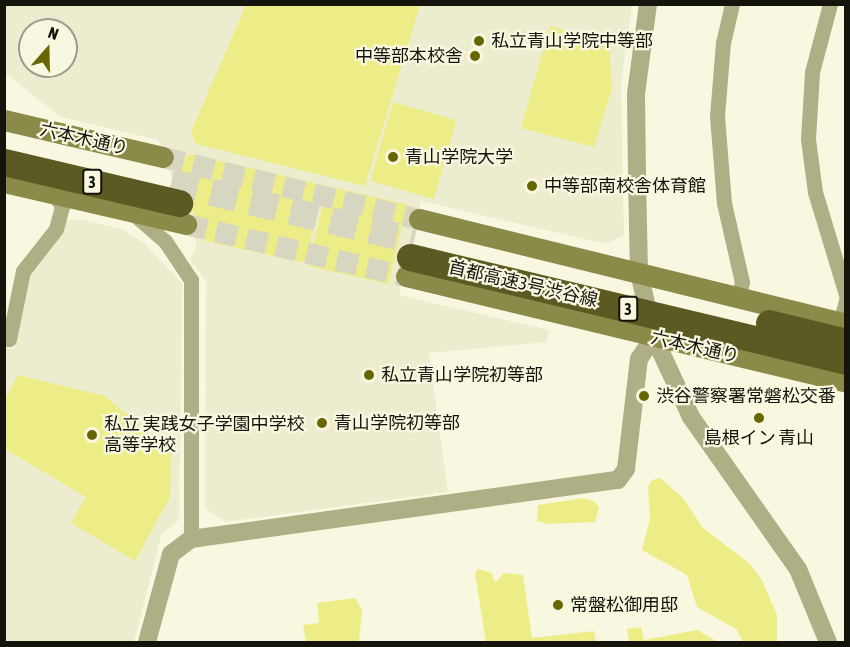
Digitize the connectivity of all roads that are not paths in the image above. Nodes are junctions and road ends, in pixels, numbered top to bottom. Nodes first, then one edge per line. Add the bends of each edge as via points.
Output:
1 (648, 4) edge
2 (732, 4) edge
3 (830, 4) edge
4 (4, 120) edge
5 (4, 143) edge
6 (4, 162) edge
7 (4, 182) edge
8 (175, 192) junction
9 (54, 194) junction
10 (127, 210) junction
11 (412, 248) junction
12 (639, 273) junction
13 (846, 295) edge
14 (738, 299) junction
15 (846, 300) edge
16 (645, 303) junction
17 (844, 329) edge
18 (654, 337) junction
19 (4, 339) edge
20 (846, 361) edge
21 (816, 375) junction
22 (846, 382) edge
23 (191, 539) junction
24 (147, 642) edge
25 (828, 642) edge

1 - 12 street via 636,94
2 - 14 street via 723,42 717,116 724,203 742,282
3 - 13 street via 812,72 808,139 815,192
4 - 8 main road, 六本木通り
5 - 8 highway, 3
6 - 8 highway, 3
7 - 9 main road
8 - 10 main road
9 - 10 main road
9 - 19 street via 62,206 56,229 23,271 9,339
10 - 23 street via 165,241 191,280
11 - 12 main road
11 - 17 highway, 首都高速3号渋谷線 / 3
11 - 18 main road, 六本木通り
11 - 20 highway, 首都高速3号渋谷線 / 3
12 - 14 main road
12 - 16 street
14 - 17 main road
15 - 17 street
16 - 18 street
16 - 21 main road via 738,328
18 - 21 main road, 六本木通り
18 - 23 street via 639,359 626,469 618,480
18 - 25 street via 691,417 798,569
21 - 22 main road, 六本木通り
23 - 24 street via 171,554

